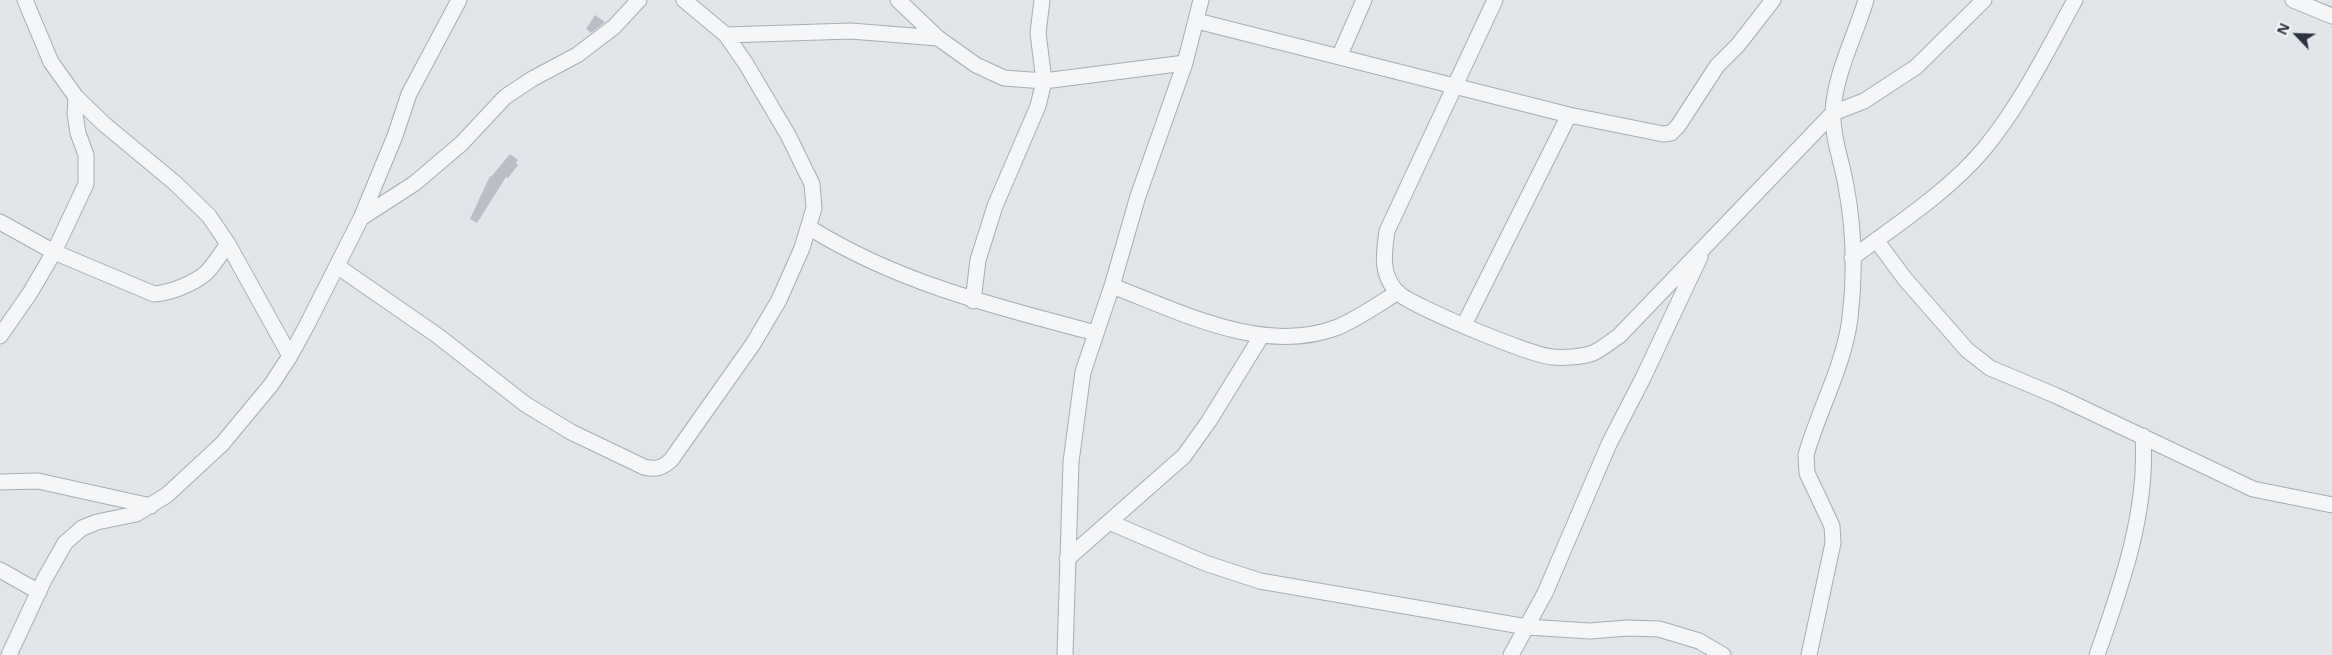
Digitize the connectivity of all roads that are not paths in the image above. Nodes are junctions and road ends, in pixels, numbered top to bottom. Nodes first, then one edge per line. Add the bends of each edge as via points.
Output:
1 (25, 0) edge
2 (459, 0) edge
3 (639, 0) edge
4 (684, 0) edge
5 (898, 0) edge
6 (1042, 0) edge
7 (1201, 0) edge
8 (1364, 0) edge
9 (1495, 0) edge
10 (1773, 0) edge
11 (1866, 0) edge
12 (1984, 0) edge
13 (2075, 0) edge
14 (2300, 1) edge
15 (2332, 16) edge
16 (1196, 21) junction
17 (726, 35) junction
18 (938, 38) junction
19 (1339, 57) junction
20 (1185, 63) junction
21 (1044, 81) junction
22 (1455, 85) junction
23 (76, 97) junction
24 (1833, 113) junction
25 (1570, 115) junction
26 (361, 218) junction
27 (0, 222) edge
28 (810, 228) junction
29 (1876, 240) junction
30 (228, 244) junction
31 (1706, 246) junction
32 (54, 252) junction
33 (1852, 258) junction
34 (337, 266) junction
35 (1112, 286) junction
36 (1398, 292) junction
37 (973, 301) junction
38 (1464, 325) junction
39 (1096, 333) junction
40 (1262, 335) junction
41 (0, 336) edge
42 (290, 356) junction
43 (2143, 436) junction
44 (0, 482) edge
45 (2332, 505) edge
46 (151, 506) junction
47 (1109, 522) junction
48 (1067, 559) junction
49 (0, 570) edge
50 (38, 592) junction
51 (1527, 627) junction
52 (8, 655) edge
53 (1065, 655) edge
54 (1511, 655) edge
55 (1723, 655) edge
56 (1809, 655) edge
57 (2097, 655) edge

1 - 23 street via 51,62
2 - 26 street via 409,94
3 - 26 street via 614,27 577,55 532,78 505,98 462,144 415,183
4 - 17 street
5 - 18 street
6 - 21 street via 1038,33
7 - 16 street
8 - 19 street
9 - 22 street
10 - 25 street via 1717,66 1671,133
11 - 24 street via 1835,92
12 - 24 street via 1916,67 1864,101
13 - 29 street via 2012,113 1983,150 1953,180
14 - 15 street
16 - 19 street
16 - 20 street
17 - 18 street via 851,31
17 - 28 street via 788,136 812,184 814,208
18 - 21 street via 990,73 1004,78
19 - 22 street
20 - 21 street
20 - 35 street via 1138,196
21 - 37 street via 1038,106 978,260
22 - 25 street
22 - 36 street via 1387,231 1383,261 1388,278
23 - 30 street via 175,183 209,216
23 - 32 street via 78,133 86,155 86,184
24 - 31 street
24 - 33 street via 1834,137 1848,202
25 - 38 street
26 - 34 street
27 - 32 street
28 - 34 street via 779,300 753,344 671,460 655,470 571,432 525,404 438,336
28 - 37 street via 841,247 898,273
29 - 33 street
29 - 43 street via 1905,279 1967,350 1990,368
30 - 32 street via 205,273 181,287 154,294
30 - 42 street
31 - 38 street via 1618,336 1593,353 1551,357
31 - 51 street via 1609,444
32 - 41 street
33 - 56 street via 1850,317 1844,349 1806,455 1807,473 1832,526 1834,543
34 - 42 street
35 - 39 street
35 - 40 street via 1169,309
36 - 38 street via 1415,304
36 - 40 street via 1339,326 1311,335
37 - 39 street
39 - 48 street via 1083,372 1072,453
40 - 47 street via 1184,456
42 - 46 street via 271,385 222,444
43 - 45 street via 2252,489
43 - 57 street via 2145,462 2137,527
44 - 46 street via 38,481
46 - 50 street via 136,514 82,528 65,543
47 - 48 street
47 - 51 street via 1205,563 1260,581
48 - 53 street
49 - 50 street
50 - 52 street
51 - 54 street
51 - 55 street via 1590,631 1659,628 1699,641

